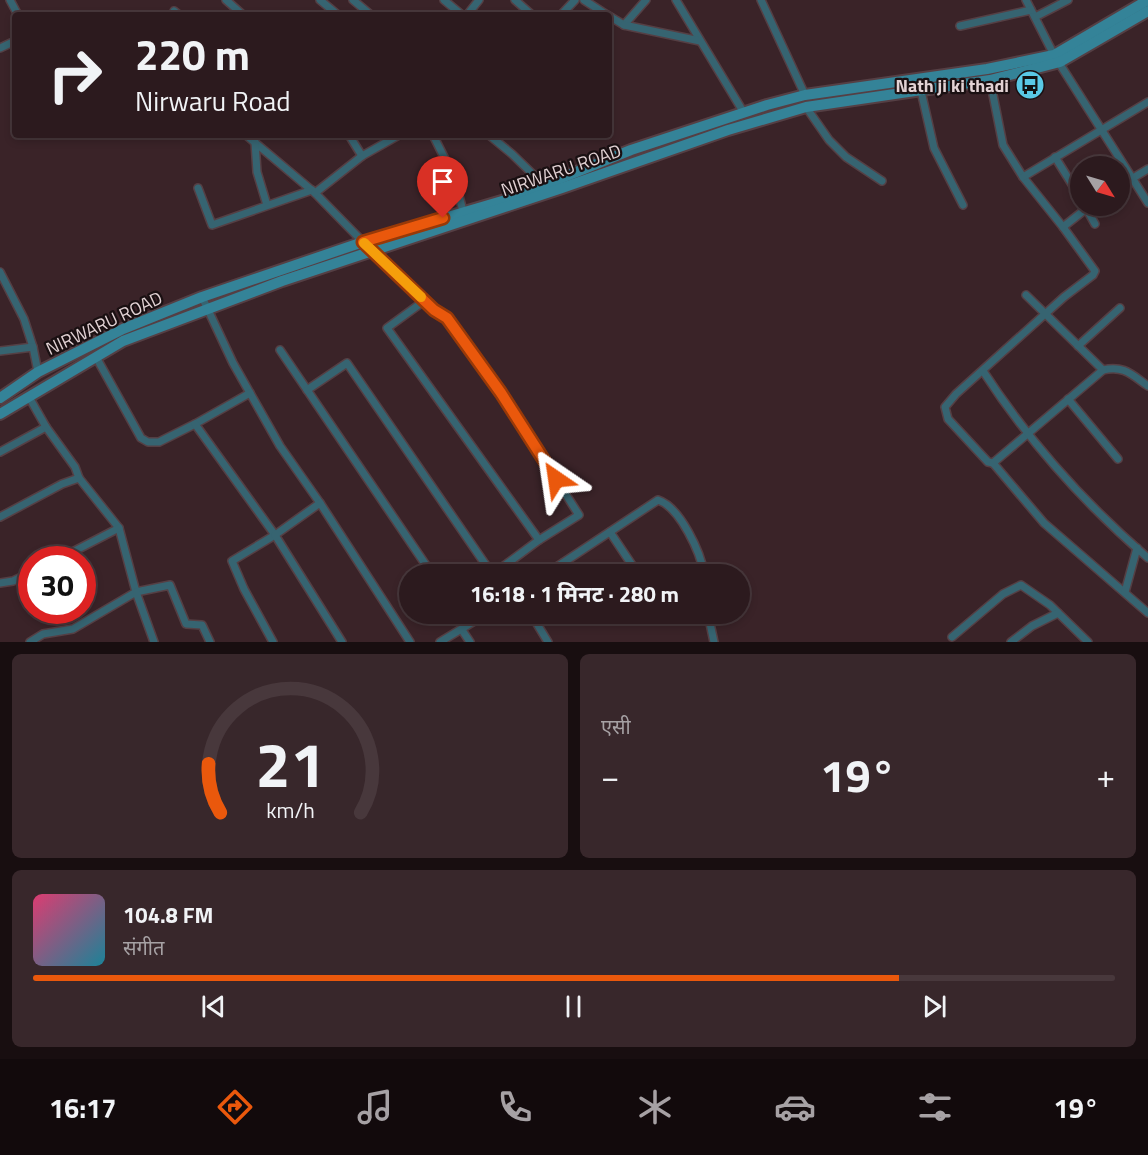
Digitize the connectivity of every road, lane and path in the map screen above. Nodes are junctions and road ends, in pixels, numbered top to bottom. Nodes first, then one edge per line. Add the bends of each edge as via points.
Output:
1 (226, 0) edge
2 (320, 0) edge
3 (353, 0) edge
4 (444, 0) edge
5 (479, 0) edge
6 (515, 0) edge
7 (575, 0) edge
8 (584, 0) edge
9 (646, 0) edge
10 (676, 0) edge
11 (761, 0) edge
12 (1026, 0) edge
13 (1068, 0) edge
14 (1148, 0) edge
15 (1031, 10) junction
16 (1148, 11) edge
17 (240, 12) edge
18 (334, 12) edge
19 (367, 12) edge
20 (458, 12) edge
21 (469, 12) edge
22 (529, 12) edge
23 (564, 12) edge
24 (602, 12) edge
25 (1035, 17) junction
26 (612, 18) edge
27 (624, 25) junction
28 (960, 26) dead end
29 (700, 41) junction
30 (1057, 59) junction
31 (990, 80) junction
32 (921, 91) junction
33 (806, 101) junction
34 (1148, 102) edge
35 (744, 113) junction
36 (1103, 129) junction
37 (250, 138) edge
38 (351, 138) edge
39 (394, 138) edge
40 (434, 138) edge
41 (493, 138) edge
42 (255, 142) junction
43 (362, 156) junction
44 (1055, 157) junction
45 (1148, 169) edge
46 (1023, 177) junction
47 (1133, 178) junction
48 (882, 181) dead end
49 (1070, 181) edge
50 (544, 185) junction
51 (198, 188) dead end
52 (313, 191) junction
53 (1148, 203) edge
54 (267, 205) junction
55 (963, 205) dead end
56 (463, 211) junction
57 (1076, 216) edge
58 (1091, 216) edge
59 (1095, 224) dead end
60 (1064, 226) junction
61 (363, 242) junction
62 (374, 251) junction
63 (0, 272) edge
64 (2, 281) edge
65 (1026, 295) dead end
66 (202, 297) junction
67 (424, 301) junction
68 (207, 308) junction
69 (1120, 308) dead end
70 (1046, 314) junction
71 (1078, 346) junction
72 (33, 347) junction
73 (280, 350) dead end
74 (0, 351) edge
75 (96, 357) junction
76 (1102, 370) junction
77 (983, 371) junction
78 (38, 372) junction
79 (1148, 386) edge
80 (307, 390) junction
81 (250, 393) junction
82 (29, 397) junction
83 (0, 398) edge
84 (1068, 399) junction
85 (0, 414) edge
86 (195, 424) junction
87 (46, 427) junction
88 (1027, 432) junction
89 (0, 452) edge
90 (1118, 459) dead end
91 (993, 463) junction
92 (79, 478) junction
93 (320, 503) junction
94 (0, 517) edge
95 (119, 528) junction
96 (610, 532) junction
97 (275, 535) junction
98 (539, 540) junction
99 (84, 546) edge
100 (1137, 548) junction
101 (1148, 558) edge
102 (563, 563) edge
103 (425, 564) edge
104 (486, 564) edge
105 (507, 564) edge
106 (631, 564) edge
107 (702, 564) edge
108 (18, 579) edge
109 (0, 583) edge
110 (136, 592) junction
111 (1125, 592) junction
112 (1058, 613) junction
113 (1148, 613) edge
114 (471, 624) edge
115 (537, 624) edge
116 (710, 624) edge
117 (462, 630) junction
118 (952, 637) dead end
119 (1085, 641) edge
120 (30, 642) edge
121 (154, 642) edge
122 (210, 642) edge
123 (273, 642) edge
124 (342, 642) edge
125 (410, 642) edge
126 (440, 642) edge
127 (470, 642) edge
128 (548, 642) edge
129 (714, 642) edge
130 (1011, 642) edge

1 - 17 street
2 - 18 street
3 - 19 street
4 - 20 street
5 - 21 street
6 - 22 street
7 - 23 street
8 - 24 street
9 - 27 street
10 - 29 street
11 - 33 street
12 - 15 street
13 - 25 street
14 - 30 street, NIRWARU ROAD
15 - 25 street
15 - 28 street
16 - 30 street, NIRWARU ROAD
25 - 30 street
26 - 27 street
27 - 29 street
29 - 35 street
30 - 31 street, NIRWARU ROAD
30 - 33 street, NIRWARU ROAD
30 - 36 street
31 - 32 street, NIRWARU ROAD
31 - 46 street via 1003,145
32 - 33 street, NIRWARU ROAD
32 - 55 street via 934,148
33 - 35 street, NIRWARU ROAD
33 - 48 street via 829,140 846,157
33 - 62 street, NIRWARU ROAD
34 - 36 street
35 - 50 street, NIRWARU ROAD via 631,150
36 - 44 street
36 - 47 street
37 - 42 street
38 - 43 street
39 - 43 street
40 - 56 street via 454,177
41 - 50 street
42 - 52 street
42 - 54 street via 257,172
43 - 52 street
44 - 46 street
44 - 49 street
45 - 47 street
46 - 60 street
47 - 53 street
50 - 56 street, NIRWARU ROAD
51 - 54 street via 212,225
52 - 54 street
52 - 61 street
56 - 61 street, NIRWARU ROAD
57 - 60 street
58 - 59 street
60 - 70 street via 1095,271
61 - 62 street
61 - 66 street, NIRWARU ROAD
62 - 67 street
62 - 68 street, NIRWARU ROAD
63 - 64 street
64 - 72 street via 24,319
65 - 70 street
66 - 68 street
66 - 78 street, NIRWARU ROAD via 123,329
67 - 98 street via 387,328
67 - 98 street via 447,318 501,393 579,515
68 - 75 street, NIRWARU ROAD via 123,341
68 - 81 street
69 - 71 street
70 - 71 street
70 - 77 street
71 - 76 street
72 - 74 street
72 - 78 street
73 - 80 street
75 - 82 street, NIRWARU ROAD
75 - 86 street via 141,438 159,442
76 - 79 street via 1123,369
76 - 84 street
77 - 88 street
77 - 91 street via 945,407 948,419
78 - 83 street, NIRWARU ROAD
80 - 103 street
80 - 104 street via 347,363
81 - 86 street
81 - 93 street via 280,446
82 - 85 street, NIRWARU ROAD
82 - 87 street
84 - 88 street
84 - 90 street
86 - 97 street
87 - 89 street
87 - 92 street via 75,466
88 - 91 street
88 - 100 street via 1079,493
91 - 111 street via 1044,523
92 - 94 street
92 - 95 street
93 - 97 street
93 - 125 street
95 - 99 street
95 - 110 street
96 - 102 street
96 - 106 street
96 - 107 street via 655,501 661,501 688,531
97 - 123 street via 232,561
97 - 124 street
98 - 105 street
100 - 101 street
100 - 111 street
108 - 109 street
110 - 120 street via 73,629 43,634
110 - 121 street
110 - 122 street via 170,585 186,624 202,625
111 - 113 street
112 - 118 street via 1021,585 1003,594
112 - 119 street
112 - 130 street
114 - 117 street
115 - 128 street
116 - 129 street
117 - 126 street
117 - 127 street

